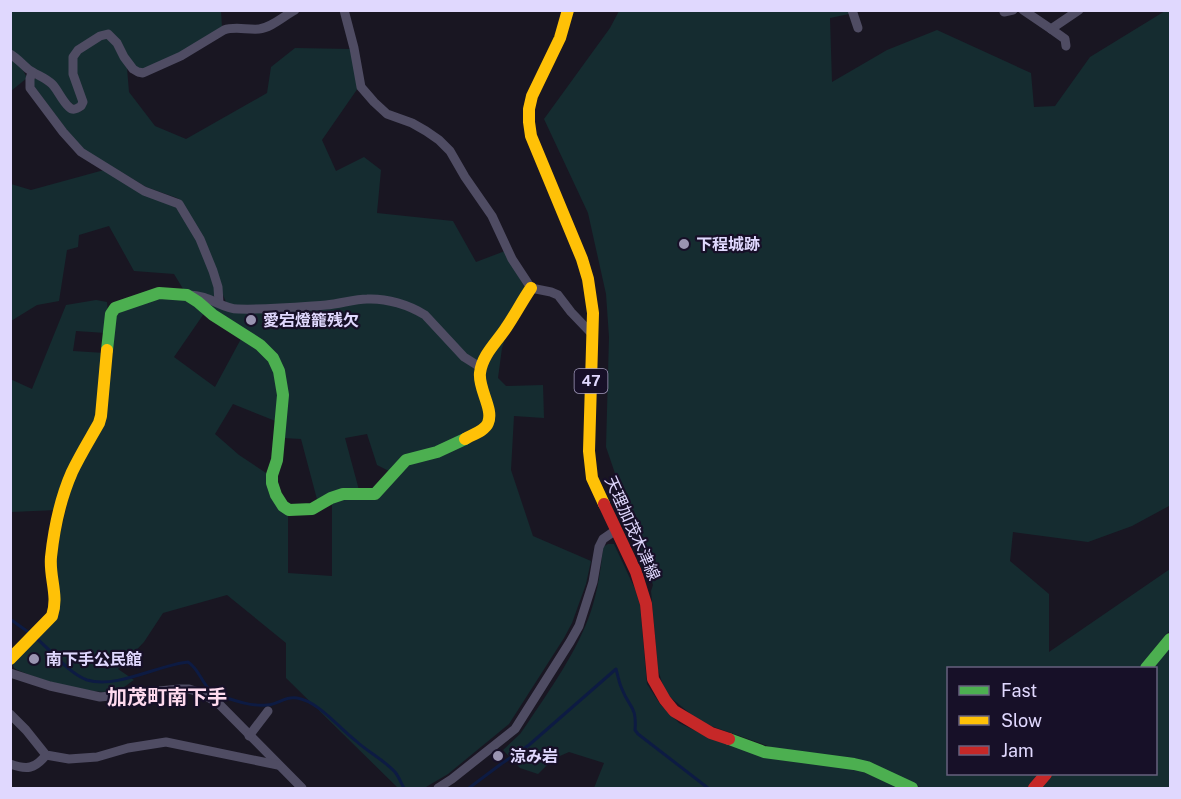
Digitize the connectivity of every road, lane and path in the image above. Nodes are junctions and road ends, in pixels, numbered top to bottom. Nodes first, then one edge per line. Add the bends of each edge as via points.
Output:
1 (295, 10) edge
2 (344, 10) edge
3 (568, 10) edge
4 (852, 10) edge
5 (1023, 10) edge
6 (1079, 10) edge
7 (858, 28) dead end
8 (1051, 28) junction
9 (1066, 46) dead end
10 (10, 54) edge
11 (32, 72) junction
12 (531, 288) junction
13 (188, 295) junction
14 (219, 303) junction
15 (593, 334) junction
16 (480, 367) junction
17 (616, 530) junction
18 (1170, 639) edge
19 (10, 659) edge
20 (1148, 667) edge
21 (10, 673) edge
22 (268, 711) dead end
23 (10, 714) edge
24 (249, 736) junction
25 (46, 755) junction
26 (10, 764) edge
27 (278, 765) junction
28 (1045, 775) edge
29 (302, 789) edge
30 (438, 789) edge
31 (912, 789) edge
32 (1034, 789) edge

1 - 11 street via 275,16 260,29 224,30 143,73 133,69 114,39 103,34 74,57 73,74 83,102 78,109 69,107 53,85
2 - 12 street via 361,87 387,114 419,127 450,151 492,216 520,274
3 - 15 street, 天理加茂木津線 / 47 via 560,39 533,90 528,123 582,259 590,291
4 - 7 street
5 - 8 street
6 - 8 street
8 - 9 street via 1065,39
10 - 11 street
11 - 14 street via 30,88 81,152 144,191 179,204 213,271
12 - 15 street via 558,295
12 - 16 street
13 - 14 street
13 - 16 street via 273,358 283,395 272,483 283,506 290,510 312,509 343,494 375,494 406,460 440,452 484,429 490,419 480,386
13 - 19 street via 159,292 115,308 111,314 101,416 71,473 60,511 51,559 55,609
14 - 16 street via 235,310 368,299 389,301 425,315 464,357
15 - 17 street, 天理加茂木津線 / 47 via 590,465
17 - 30 street via 599,547 579,626 515,729
17 - 31 street, 天理加茂木津線 / 47 via 646,604 653,679 674,711 711,733 764,752 867,767
18 - 20 street
21 - 24 street via 100,697 189,689 219,704
22 - 24 street
23 - 25 street
24 - 27 street
25 - 26 street via 28,768
25 - 27 street via 69,759 97,757 166,742
27 - 29 street
28 - 32 street

